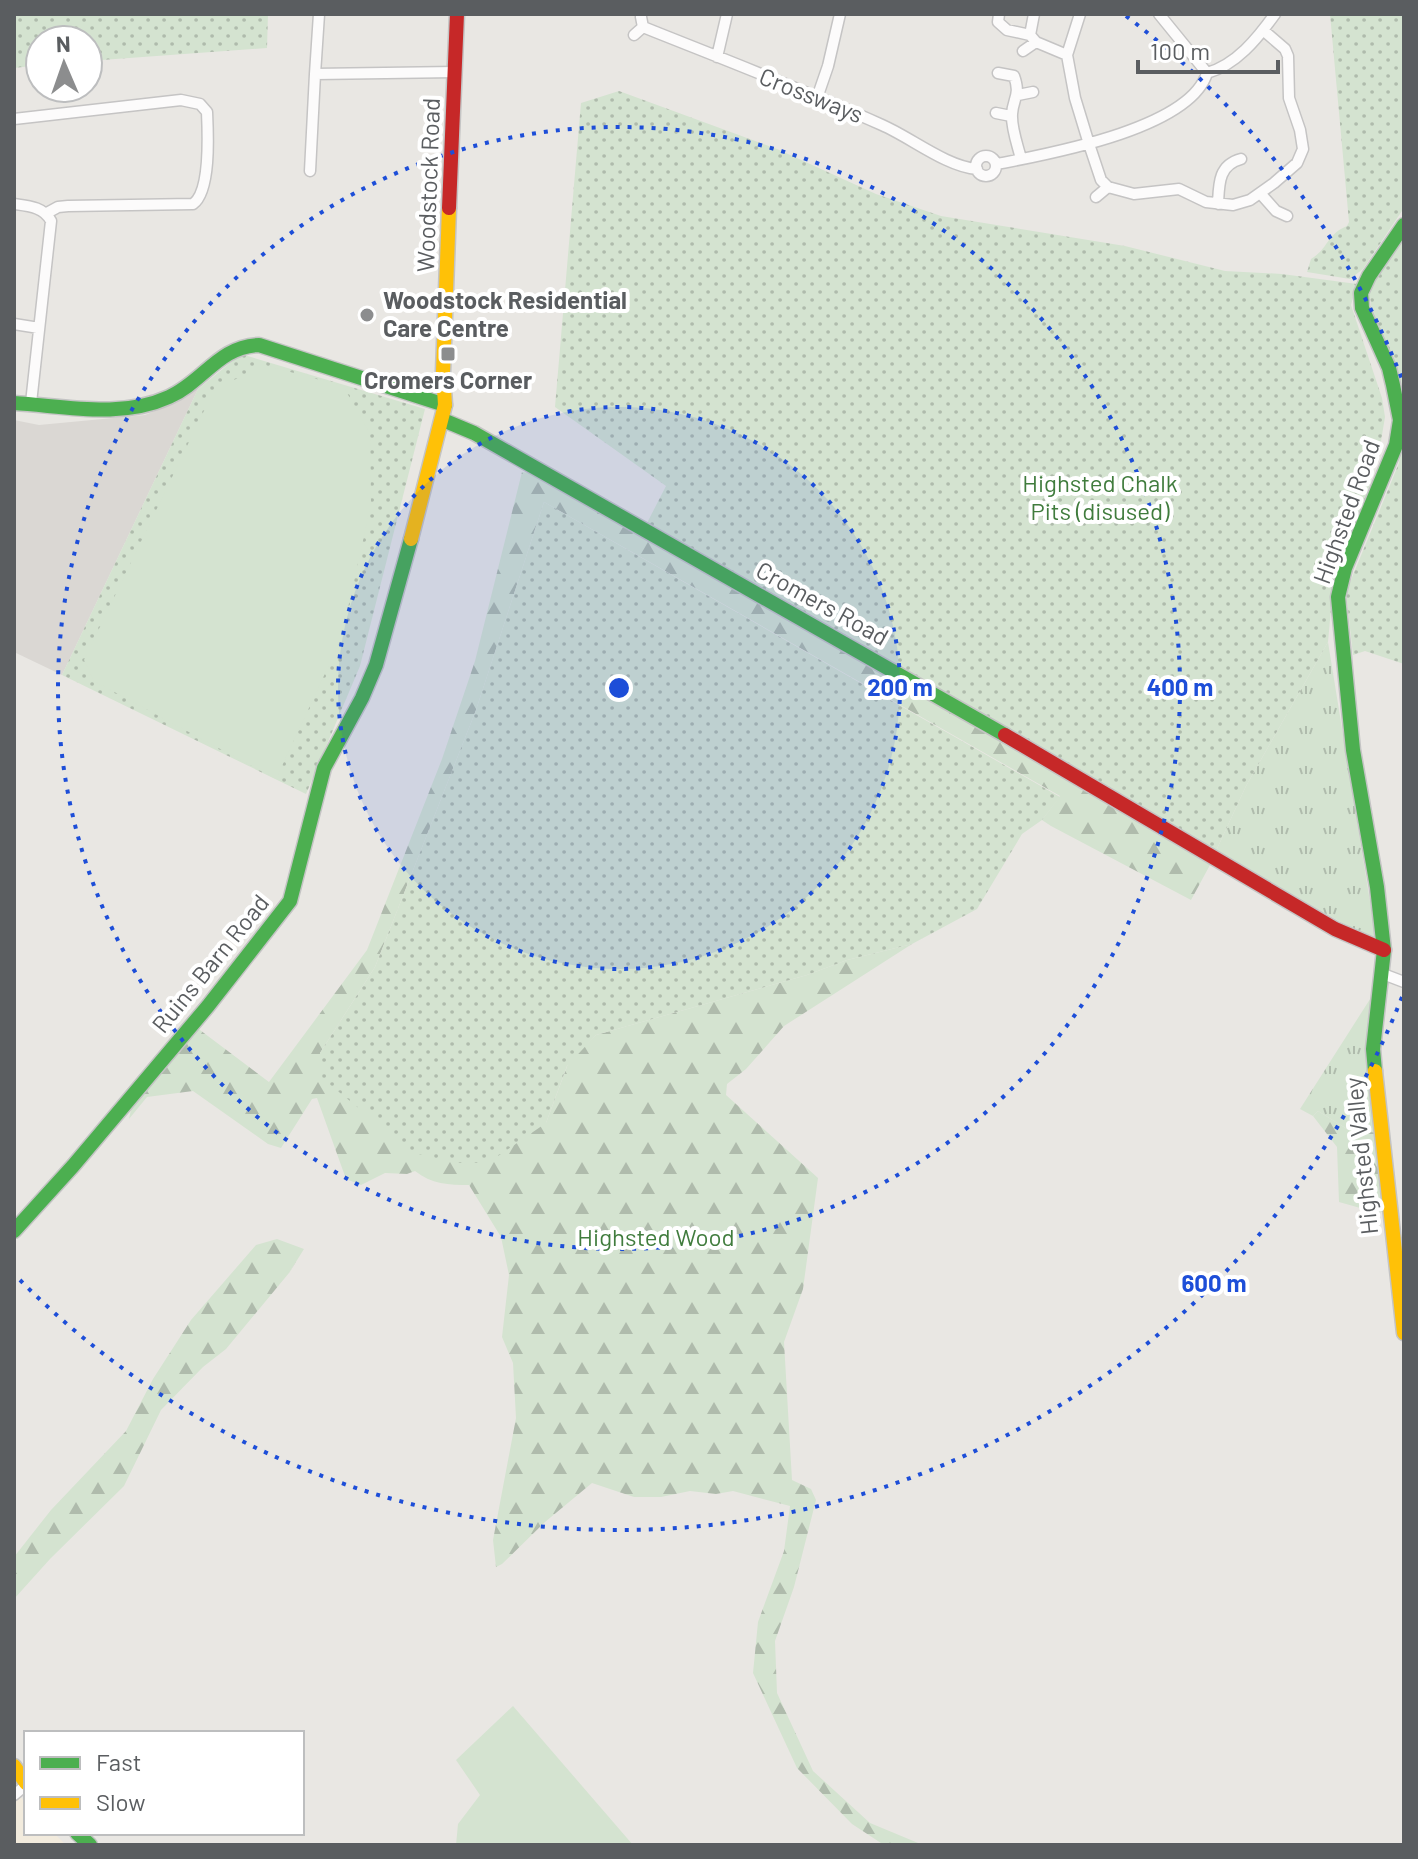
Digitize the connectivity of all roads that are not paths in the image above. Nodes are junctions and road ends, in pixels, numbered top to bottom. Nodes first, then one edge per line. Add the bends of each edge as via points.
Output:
1 (319, 14) edge
2 (457, 14) edge
3 (727, 14) edge
4 (840, 14) edge
5 (999, 14) edge
6 (1034, 14) edge
7 (1080, 14) edge
8 (1159, 14) edge
9 (1275, 14) edge
10 (1263, 30) junction
11 (634, 35) dead end
12 (1033, 38) junction
13 (1023, 51) dead end
14 (1067, 55) junction
15 (717, 57) junction
16 (455, 72) junction
17 (998, 73) dead end
18 (1207, 73) junction
19 (315, 74) junction
20 (1033, 92) dead end
21 (1018, 95) junction
22 (817, 98) junction
23 (996, 113) dead end
24 (1011, 116) junction
25 (14, 119) edge
26 (1089, 144) junction
27 (1021, 159) junction
28 (1241, 159) dead end
29 (310, 171) dead end
30 (1108, 187) junction
31 (1260, 193) junction
32 (1096, 197) dead end
33 (14, 204) edge
34 (1218, 204) junction
35 (47, 213) junction
36 (1287, 216) dead end
37 (1404, 225) edge
38 (14, 324) edge
39 (39, 328) junction
40 (14, 403) edge
41 (31, 403) junction
42 (444, 413) junction
43 (1384, 950) junction
44 (1383, 974) junction
45 (1404, 982) edge
46 (14, 1231) edge
47 (1404, 1333) edge

1 - 19 street
2 - 16 street, Woodstock Road
3 - 15 street
4 - 22 street
5 - 12 street via 1003,27
6 - 12 street
7 - 14 street
8 - 18 street
9 - 10 street, Crossways
10 - 18 street, Crossways via 1228,66
10 - 31 street via 1288,56 1288,88 1303,149 1297,163
11 - 15 street, Crossways via 642,22
12 - 13 street
12 - 14 street
14 - 26 street
15 - 22 street, Crossways
16 - 19 street
16 - 42 street, Woodstock Road
17 - 21 street via 1014,76
18 - 26 street, Crossways via 1195,95 1178,108
19 - 29 street
20 - 21 street
21 - 24 street
22 - 27 street, Crossways via 981,175 996,170 997,164
23 - 24 street
24 - 27 street
25 - 35 street via 181,100 200,104 207,112 205,182 193,204 68,206
26 - 27 street, Crossways
26 - 30 street
28 - 34 street via 1223,171
30 - 32 street
30 - 34 street via 1134,194 1179,189
31 - 34 street via 1240,204
31 - 36 street
33 - 35 street
35 - 39 street via 52,229
37 - 43 street, Highsted Road via 1361,293 1393,385 1400,420 1396,445 1338,597 1353,750
38 - 39 street
39 - 41 street
40 - 41 street, Cromers Road
41 - 42 street, Cromers Road via 120,409 155,402 190,385 231,349 246,344
42 - 43 street, Cromers Road via 1335,929
42 - 46 street, Ruins Barn Road via 376,665 324,768 290,901 208,1006
43 - 44 street, Highsted Road
44 - 45 street
44 - 47 street, Highsted Valley via 1373,1049

